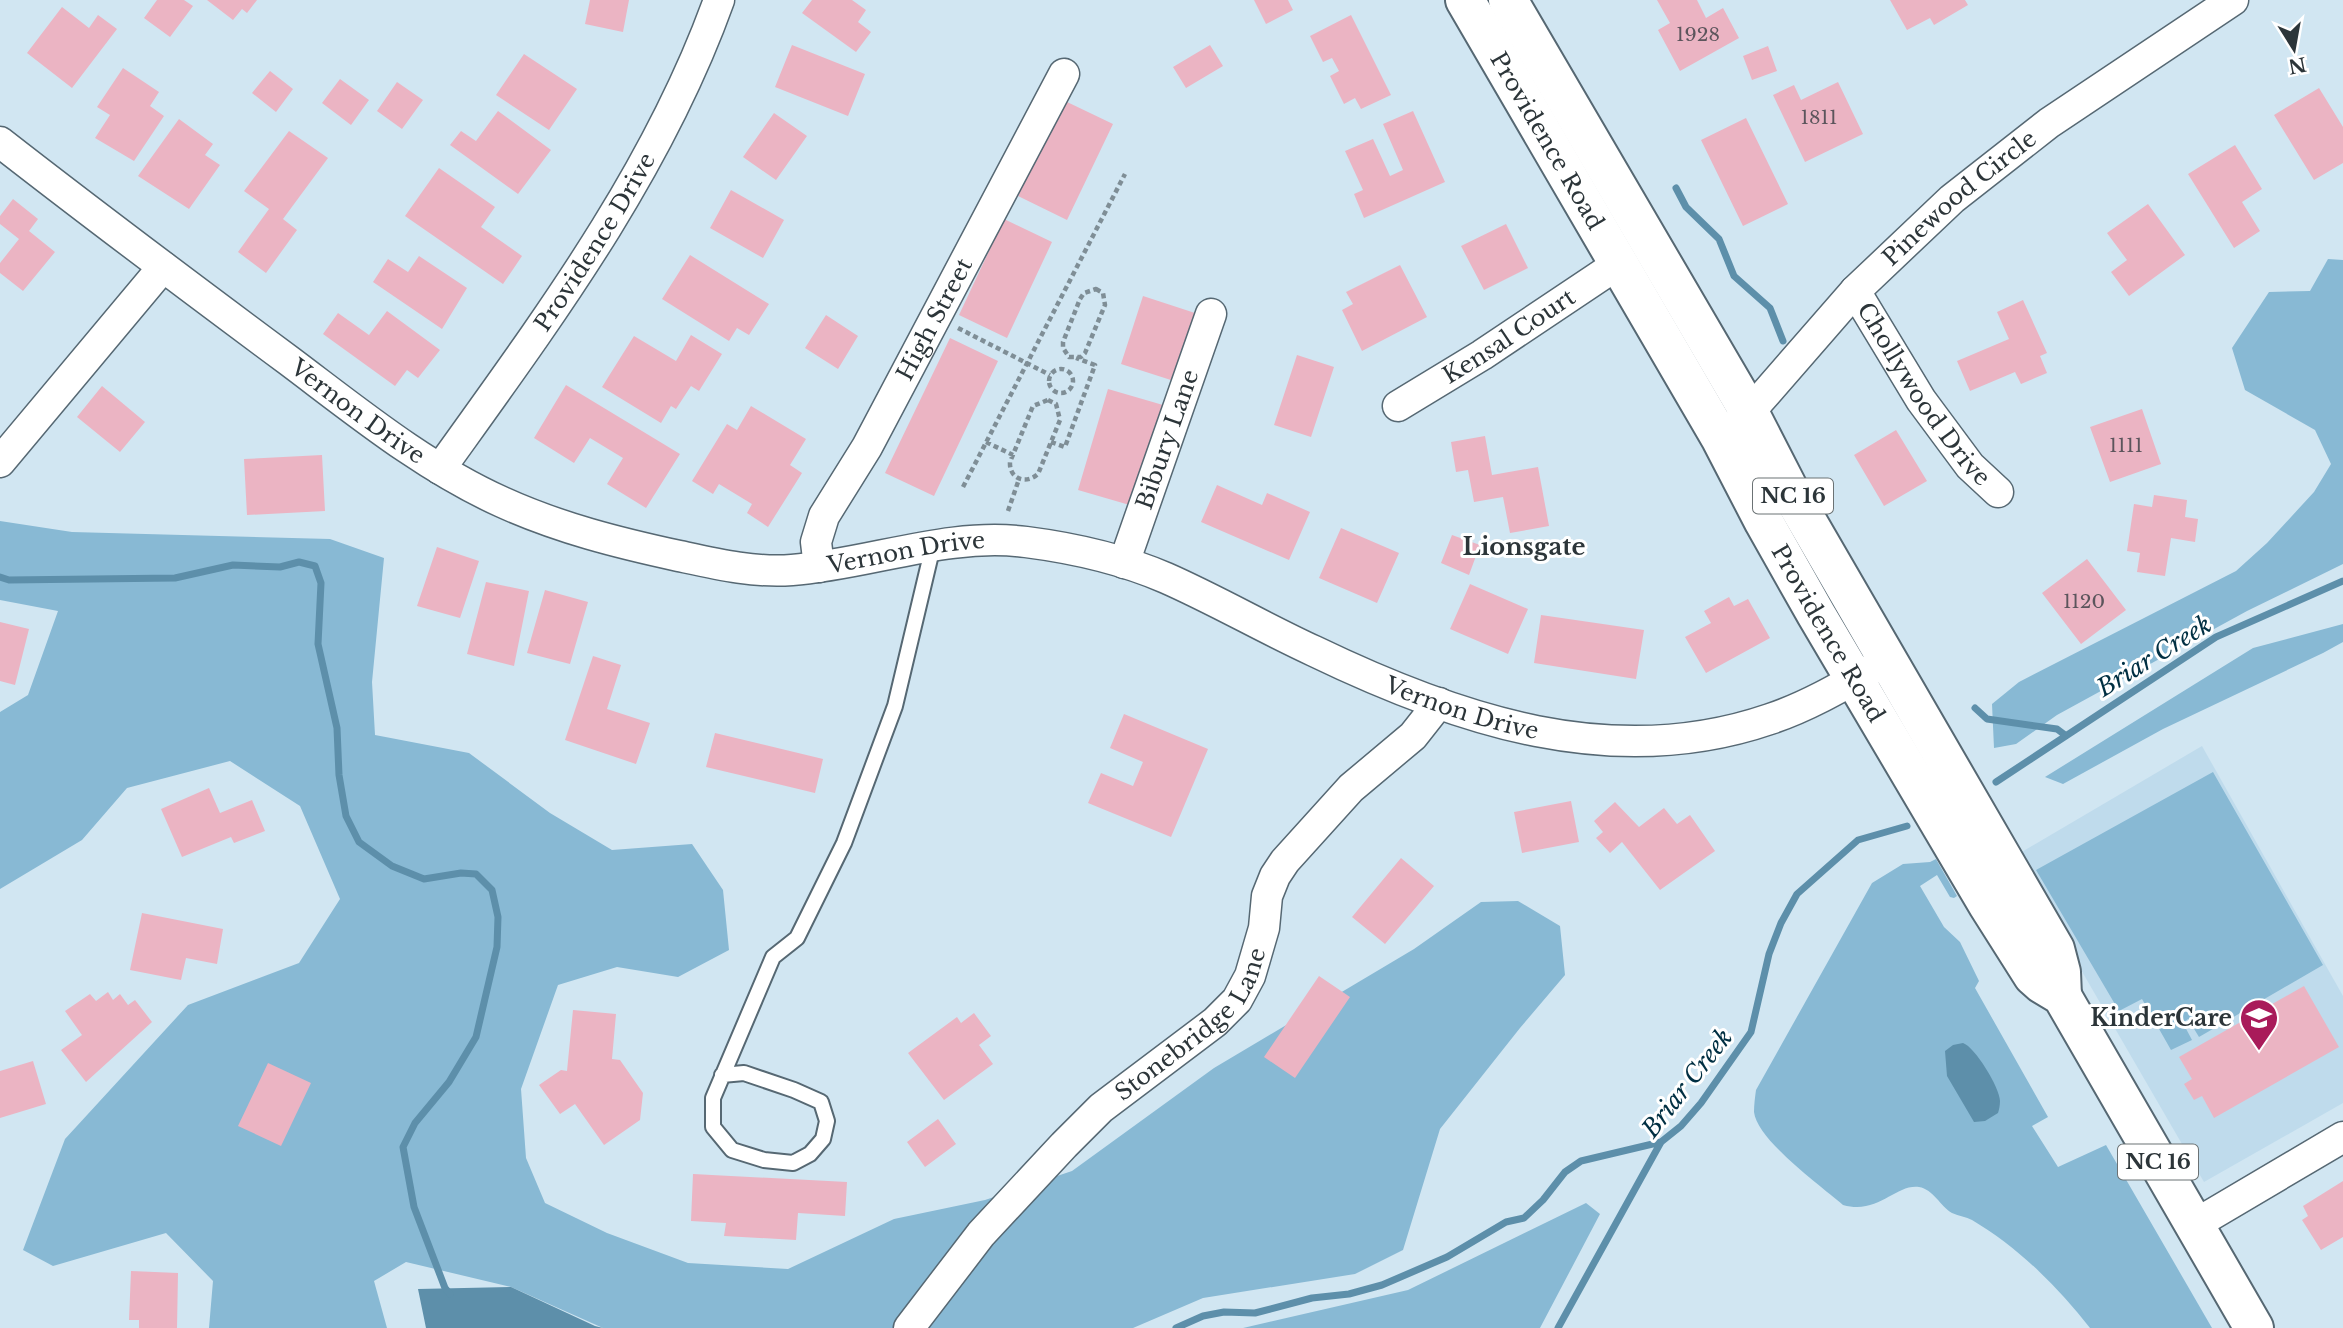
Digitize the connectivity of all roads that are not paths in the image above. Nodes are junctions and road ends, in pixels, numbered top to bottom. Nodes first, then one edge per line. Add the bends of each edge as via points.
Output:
1 (719, 0) edge
2 (1465, 0) edge
3 (1508, 0) edge
4 (2233, 0) edge
5 (1064, 74) dead end
6 (0, 142) edge
7 (1618, 264) junction
8 (163, 267) junction
9 (1855, 290) junction
10 (1211, 314) dead end
11 (1398, 406) dead end
12 (1749, 412) junction
13 (1721, 439) junction
14 (0, 461) edge
15 (440, 469) junction
16 (1998, 492) dead end
17 (933, 546) junction
18 (1124, 563) junction
19 (819, 567) junction
20 (1887, 659) junction
21 (1855, 679) junction
22 (1439, 704) junction
23 (2062, 996) junction
24 (722, 1074) junction
25 (2343, 1137) edge
26 (2194, 1225) junction
27 (909, 1328) edge
28 (2254, 1328) edge

1 - 15 street, Providence Drive via 691,73 644,165 546,321
2 - 7 main road, Providence Road / NC 16
3 - 12 main road, Providence Road / NC 16
4 - 9 street, Pinewood Circle via 2049,123 1952,199
5 - 19 street, High Street via 853,473 824,516 816,542
6 - 8 street, Vernon Drive
7 - 11 street, Kensal Court
7 - 13 main road, Providence Road / NC 16
8 - 14 street
8 - 15 street, Vernon Drive
9 - 12 street, Pinewood Circle
9 - 16 street, Chollywood Drive via 1921,400 1970,466
10 - 18 street, Bibury Lane
12 - 13 street, Pinewood Circle
12 - 20 main road, Providence Road / NC 16
13 - 21 main road, Providence Road / NC 16
15 - 19 street, Vernon Drive via 498,501 621,543 752,569
17 - 18 street, Vernon Drive via 1022,542
17 - 19 street, Vernon Drive
17 - 24 lane via 895,706 844,844 797,939 772,957
18 - 22 street, Vernon Drive via 1185,587 1316,653
20 - 21 street, Vernon Drive
20 - 23 main road, Providence Road / NC 16 via 2055,949 2062,972
21 - 22 street, Vernon Drive via 1773,718 1660,741 1606,742 1544,733
21 - 23 main road, Providence Road / NC 16 via 2025,965 2042,985
22 - 27 street, Stonebridge Lane via 1413,736 1351,788 1285,861 1267,896 1264,928 1250,976 1237,1000 1215,1022 1101,1108 981,1234
23 - 26 main road, Providence Road / NC 16
24 - 24 lane via 744,1073 821,1102 827,1121 822,1139 810,1154 793,1163 732,1150 713,1127 713,1098
25 - 26 street
26 - 28 main road, Providence Road / NC 16

